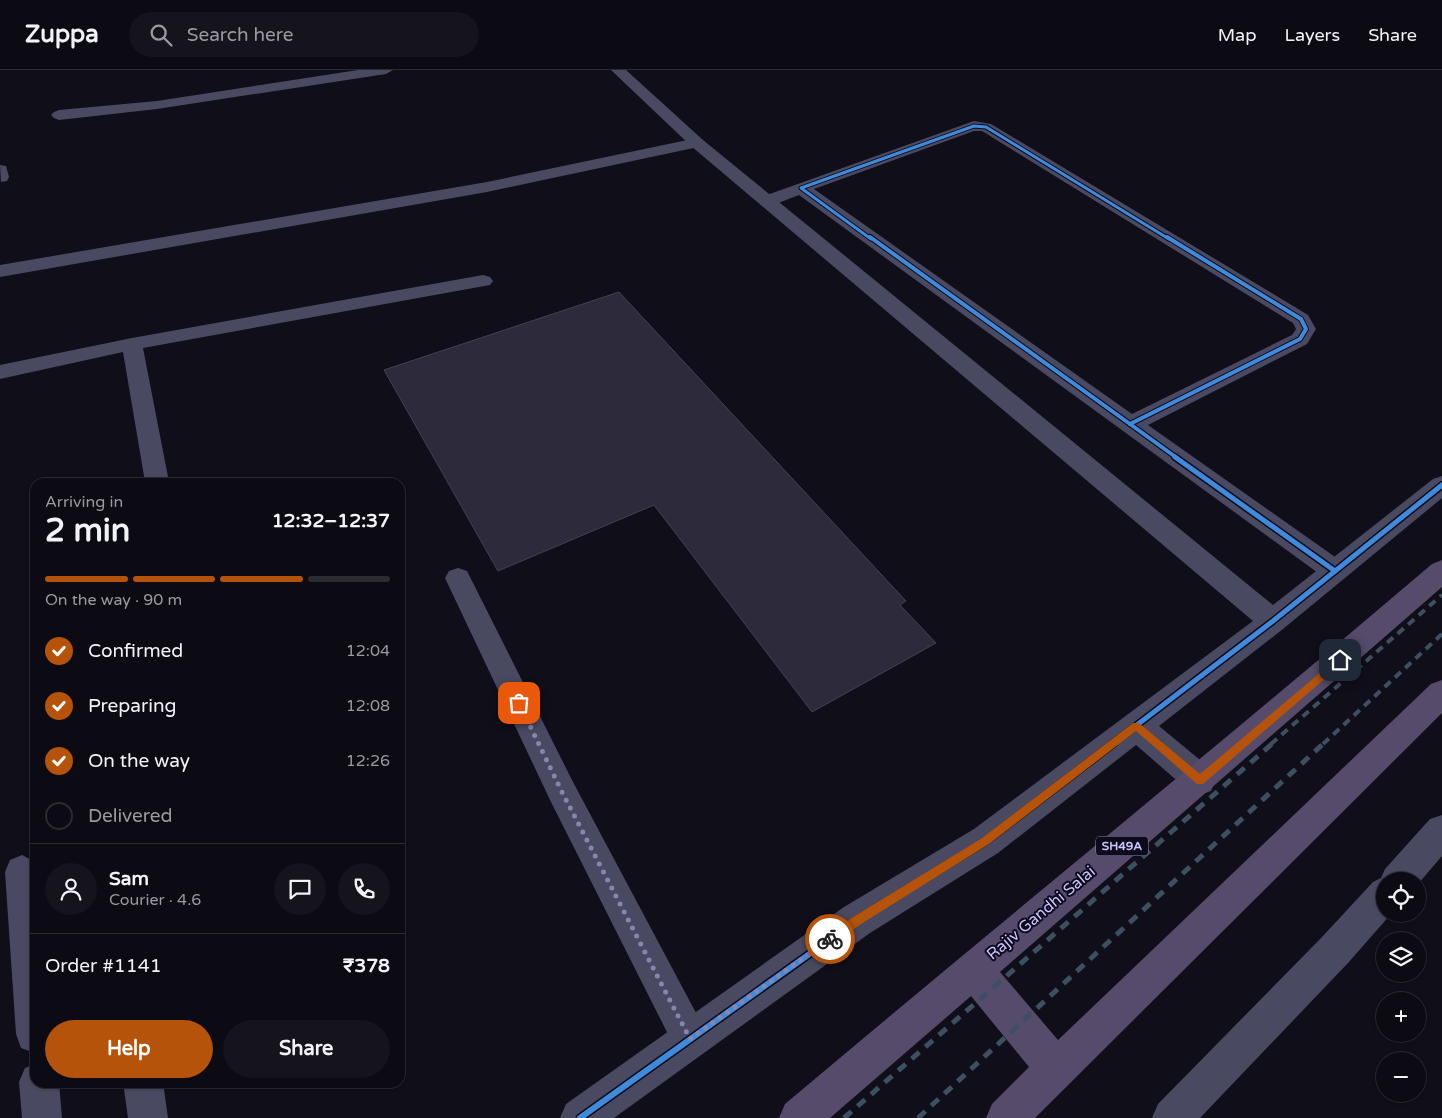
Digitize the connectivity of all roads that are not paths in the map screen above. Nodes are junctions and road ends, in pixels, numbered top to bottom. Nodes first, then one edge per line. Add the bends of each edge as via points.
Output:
1 (386, 70) edge
2 (618, 70) edge
3 (58, 115) dead end
4 (697, 143) junction
5 (801, 188) junction
6 (767, 202) junction
7 (0, 271) edge
8 (484, 281) dead end
9 (132, 344) junction
10 (0, 372) edge
11 (1130, 424) junction
12 (156, 478) edge
13 (1442, 484) edge
14 (1334, 571) junction
15 (1442, 571) edge
16 (458, 578) dead end
17 (1273, 621) junction
18 (1442, 693) edge
19 (1136, 726) junction
20 (1200, 780) junction
21 (1442, 831) edge
22 (22, 872) dead end
23 (1405, 872) edge
24 (1376, 904) edge
25 (973, 969) junction
26 (30, 972) edge
27 (690, 1039) junction
28 (1056, 1069) junction
29 (40, 1088) edge
30 (144, 1088) edge
31 (42, 1118) edge
32 (148, 1118) edge
33 (580, 1118) edge
34 (800, 1118) edge
35 (1006, 1118) edge
36 (1172, 1118) edge

1 - 3 street via 157,105
2 - 4 street
4 - 6 street
4 - 7 street via 487,187
5 - 6 street
5 - 11 street
5 - 11 street via 963,129 974,126 986,128 1301,319 1306,329 1300,339
6 - 17 street
8 - 9 street
9 - 10 street
9 - 12 street
11 - 14 street
13 - 14 street
14 - 17 street
15 - 20 main road, Rajiv Gandhi Salai / SH49A
16 - 27 lane via 562,792
17 - 19 street
18 - 28 main road
19 - 20 street
19 - 27 street via 986,841 857,920
20 - 25 main road, Rajiv Gandhi Salai / SH49A
21 - 23 street
22 - 26 street
24 - 36 street
25 - 28 main road
25 - 34 main road, Rajiv Gandhi Salai / SH49A
27 - 33 street
28 - 35 main road
29 - 31 street
30 - 32 street

